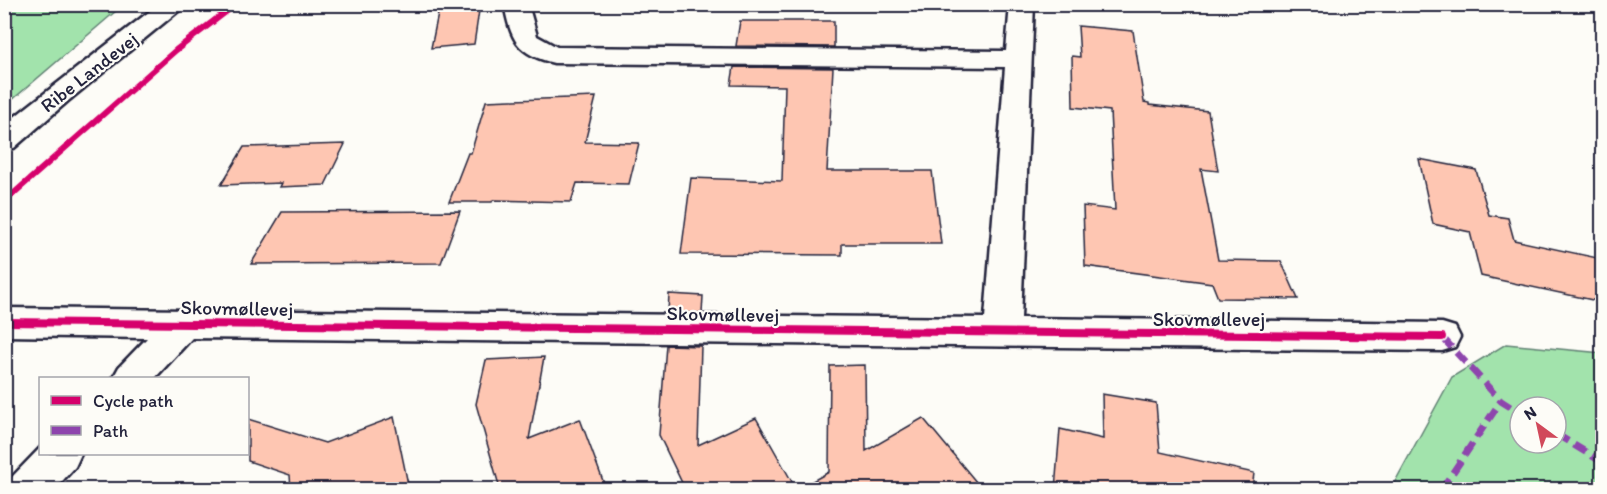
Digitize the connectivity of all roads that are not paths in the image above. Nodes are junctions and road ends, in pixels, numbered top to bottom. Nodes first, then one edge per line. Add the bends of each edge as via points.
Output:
1 (175, 4) edge
2 (516, 4) edge
3 (1022, 4) edge
4 (1020, 59) junction
5 (4, 141) edge
6 (4, 322) edge
7 (183, 324) junction
8 (1002, 334) junction
9 (1442, 338) dead end
10 (133, 377) edge
11 (59, 455) edge
12 (27, 489) edge

1 - 5 street, Ribe Landevej
2 - 4 street via 524,36 534,49 554,55
3 - 4 street
4 - 8 street
6 - 7 street, Skovmøllevej
7 - 8 street, Skovmøllevej
7 - 10 street, Skovmøllevej
8 - 9 street, Skovmøllevej
11 - 12 street

